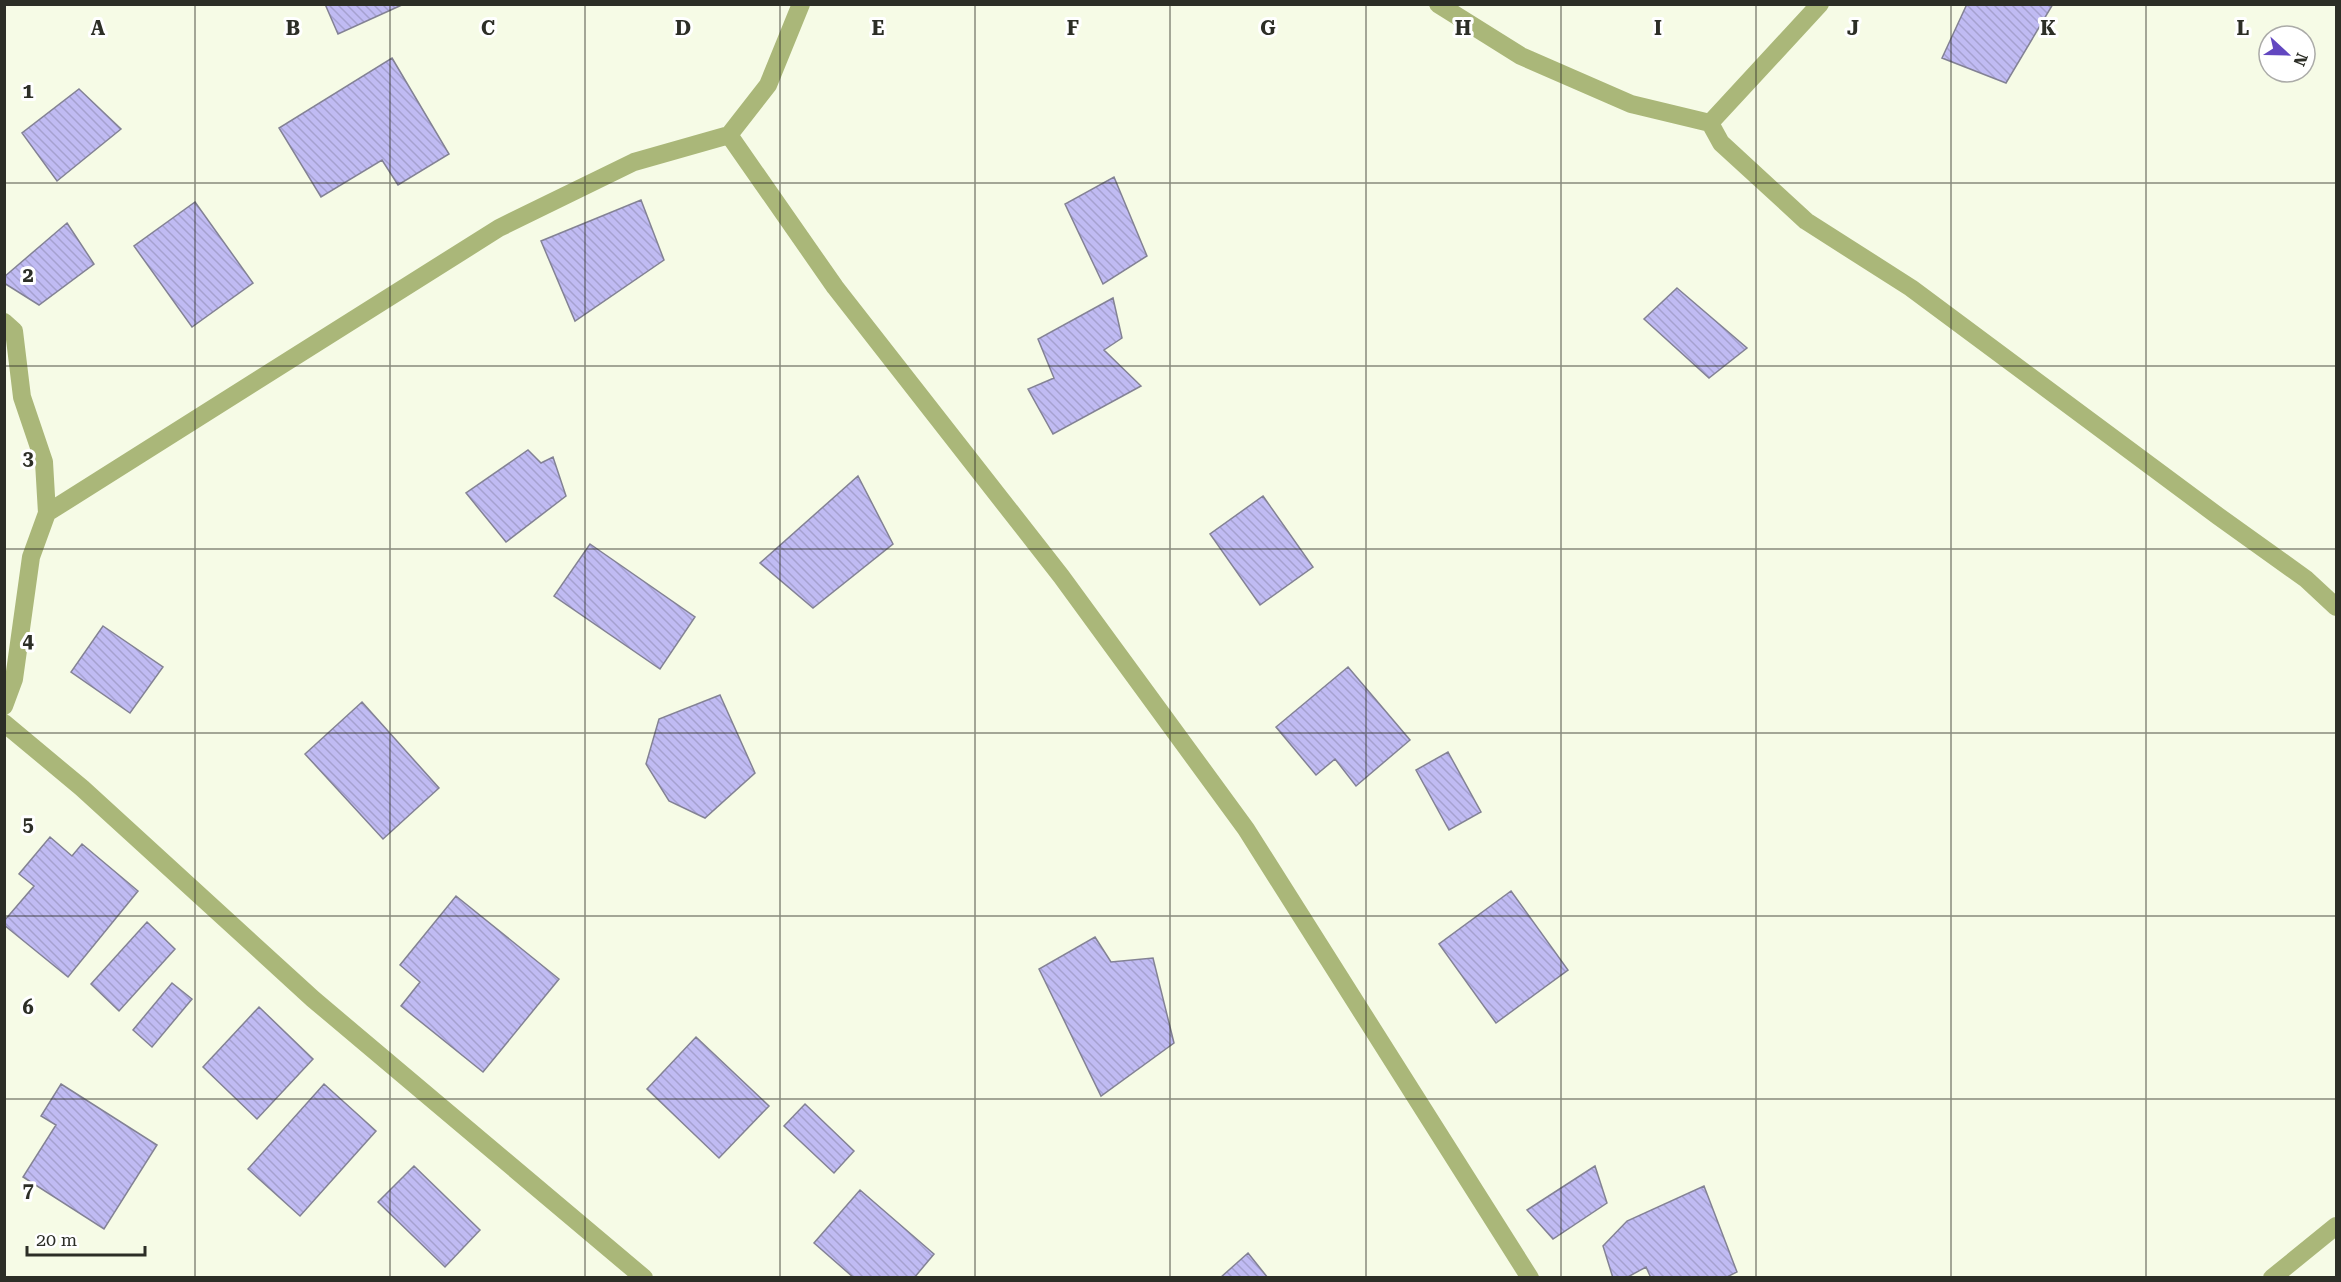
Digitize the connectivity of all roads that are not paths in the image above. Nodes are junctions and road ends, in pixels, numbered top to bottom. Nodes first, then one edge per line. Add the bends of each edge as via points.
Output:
1 (801, 4) edge
2 (1438, 4) edge
3 (1820, 4) edge
4 (1710, 123) junction
5 (729, 135) junction
6 (4, 322) edge
7 (47, 513) junction
8 (2337, 607) edge
9 (4, 706) edge
10 (4, 723) edge
11 (2337, 1226) edge
12 (644, 1278) edge
13 (1530, 1278) edge
14 (2272, 1278) edge

1 - 5 street via 768,85
2 - 4 street via 1521,56 1630,104
3 - 4 street
4 - 8 street via 1721,143 1806,220 1911,288 2306,579
5 - 7 street via 634,162 499,228
5 - 13 street via 835,288 1061,576 1246,828
6 - 7 street via 14,331 22,397 44,462
7 - 9 street via 31,556 14,679
10 - 12 street via 82,788 313,999
11 - 14 street

